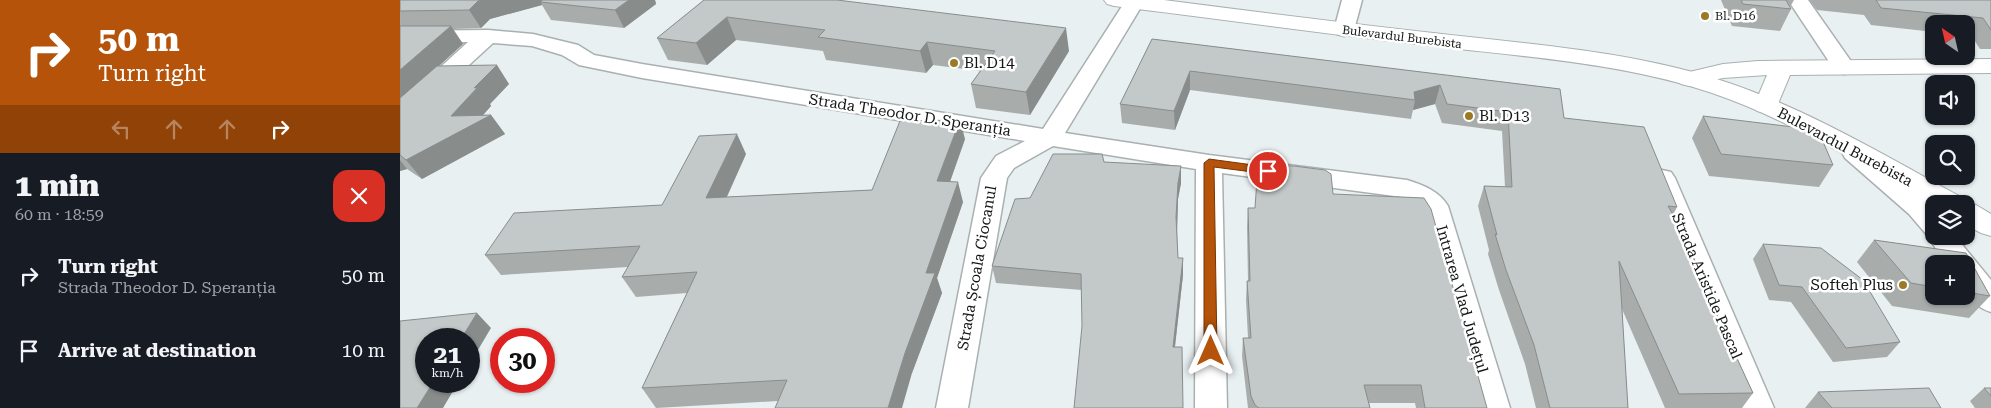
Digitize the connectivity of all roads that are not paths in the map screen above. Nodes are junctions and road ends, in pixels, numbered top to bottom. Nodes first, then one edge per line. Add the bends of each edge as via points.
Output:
1 (1352, 0) edge
2 (1798, 0) edge
3 (1124, 1) edge
4 (1344, 30) junction
5 (488, 36) junction
6 (400, 37) edge
7 (1991, 66) edge
8 (1781, 68) junction
9 (1844, 68) junction
10 (1689, 79) junction
11 (1766, 106) junction
12 (400, 116) edge
13 (1050, 138) junction
14 (1850, 148) junction
15 (1209, 163) junction
16 (1656, 164) edge
17 (1935, 195) edge
18 (1423, 196) joint
19 (1925, 217) edge
20 (1975, 217) edge
21 (1991, 226) edge
22 (1947, 245) edge
23 (1955, 255) edge
24 (1975, 281) edge
25 (1991, 301) edge
26 (952, 408) edge
27 (1211, 408) edge
28 (1494, 408) edge
29 (1758, 408) edge

1 - 4 street
2 - 9 street
3 - 4 main road, Bulevardul Burebista
3 - 13 street
4 - 10 main road, Bulevardul Burebista via 1579,57
5 - 6 street, Strada Theodor D. Speranția
5 - 12 street
5 - 13 street, Strada Theodor D. Speranția via 533,40 570,50 587,60 642,71
7 - 9 main road, Bulevardul Burebista
8 - 9 main road, Bulevardul Burebista
8 - 10 main road, Bulevardul Burebista via 1731,69
8 - 11 main road, Bulevardul Burebista
10 - 11 main road, Bulevardul Burebista
11 - 14 main road, Bulevardul Burebista
13 - 15 street, Strada Theodor D. Speranția
13 - 26 street, Strada Școala Ciocanul via 1005,162 994,178
14 - 17 main road, Bulevardul Burebista
14 - 19 street
15 - 18 street, Strada Theodor D. Speranția via 1407,189
15 - 27 street
16 - 29 street, Strada Aristide Pascal
18 - 28 street, Intrarea Vlad Județul via 1435,206
20 - 21 main road
22 - 23 street
24 - 25 street

